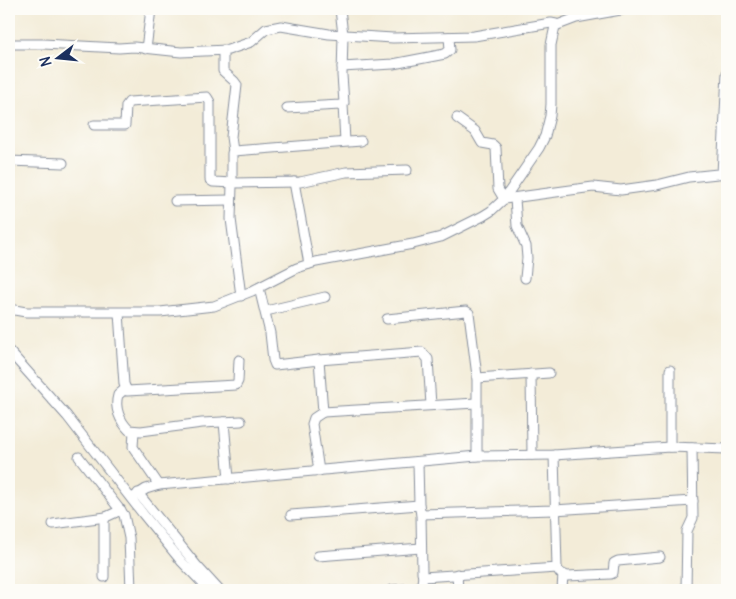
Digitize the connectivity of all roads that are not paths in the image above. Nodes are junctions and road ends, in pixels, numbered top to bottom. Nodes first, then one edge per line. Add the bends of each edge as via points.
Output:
1 (151, 9) edge
2 (340, 9) edge
3 (576, 9) edge
4 (626, 9) edge
5 (576, 18) junction
6 (556, 24) junction
7 (343, 35) junction
8 (449, 37) junction
9 (9, 44) edge
10 (146, 49) junction
11 (223, 50) junction
12 (342, 67) junction
13 (727, 73) edge
14 (342, 104) junction
15 (287, 108) dead end
16 (457, 118) dead end
17 (94, 126) dead end
18 (361, 140) dead end
19 (346, 141) junction
20 (233, 151) junction
21 (9, 162) edge
22 (62, 164) dead end
23 (407, 170) dead end
24 (725, 173) edge
25 (294, 182) junction
26 (233, 183) junction
27 (504, 199) junction
28 (515, 199) junction
29 (230, 200) junction
30 (175, 201) dead end
31 (309, 264) junction
32 (526, 278) dead end
33 (259, 288) junction
34 (241, 296) junction
35 (325, 297) dead end
36 (9, 309) edge
37 (266, 312) junction
38 (119, 313) junction
39 (386, 319) dead end
40 (9, 351) edge
41 (239, 360) dead end
42 (319, 360) junction
43 (670, 370) dead end
44 (550, 372) dead end
45 (531, 374) junction
46 (476, 378) junction
47 (125, 389) junction
48 (476, 403) junction
49 (431, 405) junction
50 (323, 412) junction
51 (241, 421) dead end
52 (224, 422) junction
53 (134, 431) junction
54 (670, 447) junction
55 (692, 448) junction
56 (727, 449) edge
57 (532, 454) junction
58 (554, 455) junction
59 (477, 456) junction
60 (79, 457) dead end
61 (418, 462) junction
62 (319, 471) junction
63 (228, 479) junction
64 (158, 485) junction
65 (135, 496) junction
66 (693, 501) junction
67 (121, 510) junction
68 (420, 510) junction
69 (554, 510) junction
70 (291, 515) dead end
71 (106, 517) junction
72 (53, 524) dead end
73 (421, 548) junction
74 (318, 556) dead end
75 (660, 557) dead end
76 (560, 571) junction
77 (457, 574) junction
78 (104, 577) dead end
79 (423, 577) junction
80 (131, 590) edge
81 (209, 590) edge
82 (219, 590) edge
83 (392, 590) edge
84 (458, 590) edge
85 (562, 590) edge
86 (686, 590) edge

1 - 10 street
2 - 7 street
3 - 5 street
4 - 5 street
5 - 6 street
6 - 8 street
6 - 27 street via 551,45 552,97 548,127 539,148
7 - 8 street
7 - 11 street via 281,26 266,29 247,44
7 - 12 street
8 - 12 street via 450,50 445,54 393,64
9 - 10 street
10 - 11 street via 181,52
11 - 20 street via 222,71 237,85 231,137
12 - 14 street
13 - 24 street
14 - 15 street
14 - 19 street
16 - 27 street via 475,130 482,143 496,148 498,189
17 - 26 street via 125,125 129,102 207,97 210,102 209,178 213,182
18 - 19 street
19 - 20 street
20 - 26 street
21 - 22 street
23 - 25 street via 356,171
24 - 28 street via 622,190 593,187
25 - 26 street
25 - 31 street
26 - 29 street
27 - 28 street
27 - 31 street via 491,212 441,236
28 - 32 street via 517,226 526,246
29 - 30 street
29 - 34 street
31 - 33 street via 284,273
33 - 34 street
33 - 37 street
34 - 38 street via 193,310
35 - 37 street
36 - 38 street
37 - 42 street via 275,365
38 - 47 street
39 - 46 street via 468,311
40 - 65 street
41 - 47 street via 236,385 131,392
42 - 49 street via 422,352 428,359
42 - 50 street
43 - 54 street
44 - 45 street
45 - 46 street
45 - 57 street
46 - 48 street
47 - 53 street via 118,395 116,406 125,426
48 - 49 street
48 - 59 street
49 - 50 street
50 - 62 street via 312,421
51 - 52 street
52 - 53 street
52 - 63 street
53 - 64 street via 133,447
54 - 55 street
54 - 58 street
55 - 56 street
55 - 66 street
57 - 58 street
57 - 59 street
58 - 69 street
59 - 61 street
60 - 67 street
61 - 62 street
61 - 68 street
62 - 63 street
63 - 64 street
64 - 65 street
65 - 81 street via 143,514
65 - 82 street
66 - 69 street
66 - 86 street via 693,518 686,537
67 - 71 street
67 - 80 street via 128,528
68 - 69 street
68 - 70 street
68 - 73 street
69 - 76 street
71 - 72 street
71 - 78 street
73 - 74 street
73 - 79 street
75 - 76 street via 618,561 614,563 611,574 571,576
76 - 77 street
76 - 85 street
77 - 79 street
77 - 84 street
79 - 83 street via 421,588

